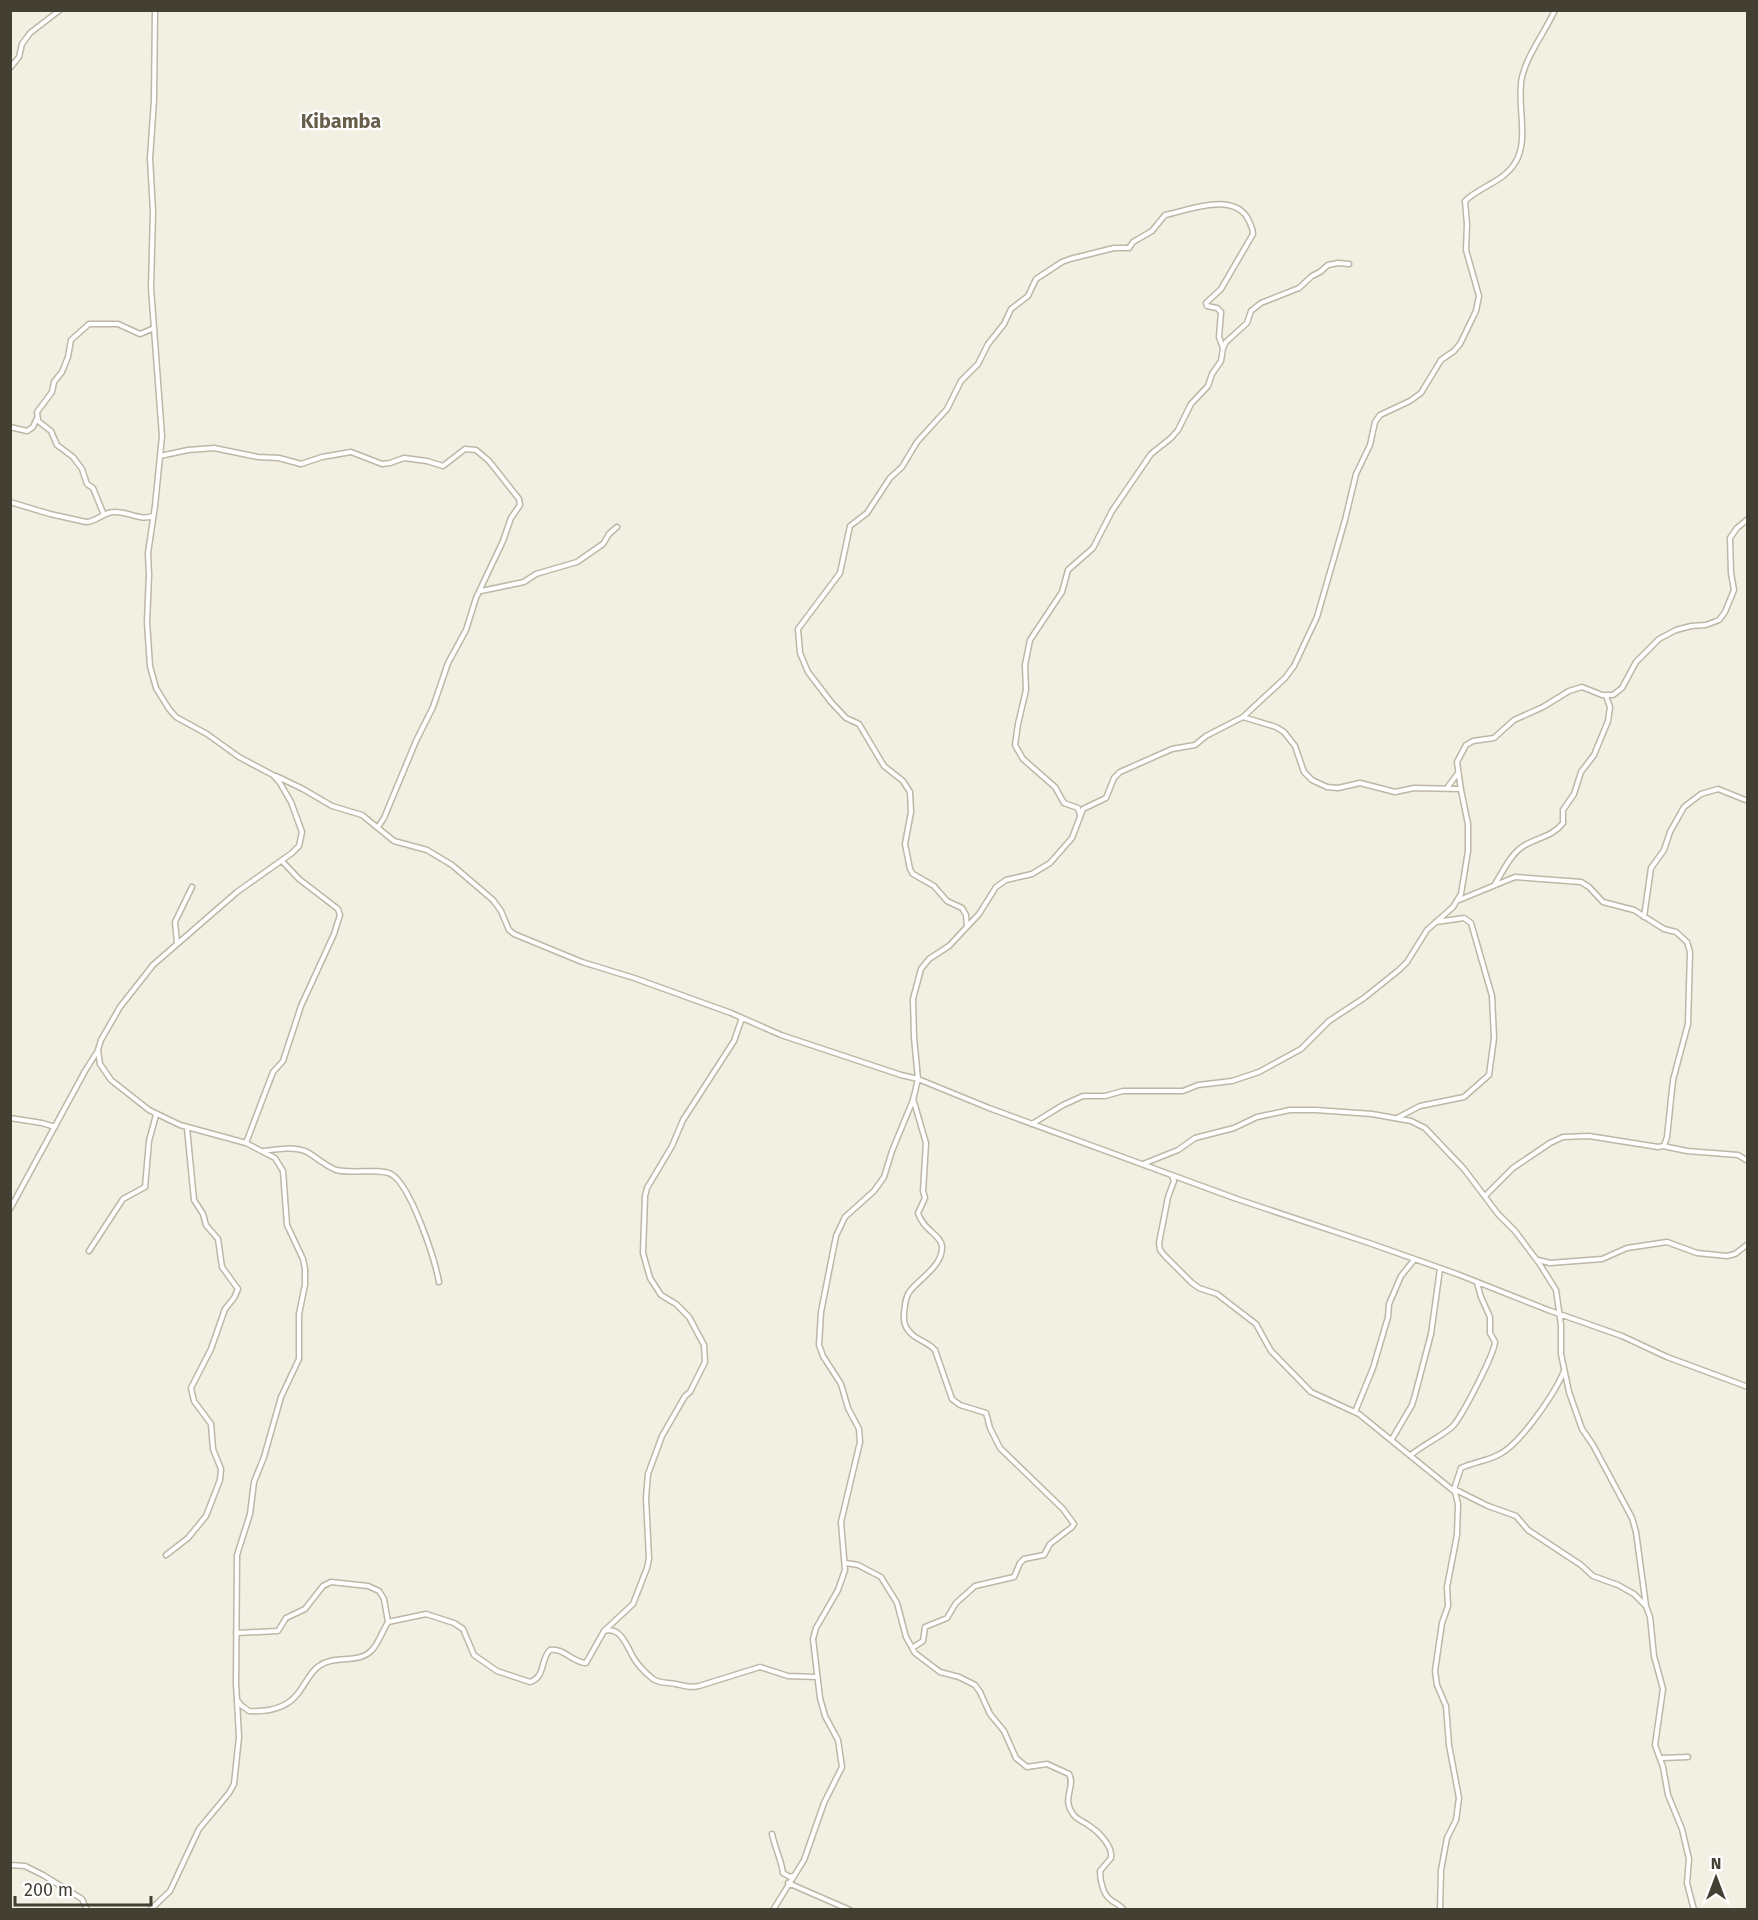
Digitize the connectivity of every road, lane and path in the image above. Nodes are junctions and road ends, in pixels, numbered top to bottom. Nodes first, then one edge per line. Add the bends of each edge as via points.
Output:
1 (60, 10) edge
2 (155, 10) edge
3 (1555, 10) edge
4 (10, 68) edge
5 (1349, 264) dead end
6 (153, 329) junction
7 (1222, 348) junction
8 (37, 418) junction
9 (10, 427) edge
10 (160, 456) junction
11 (10, 502) edge
12 (104, 515) junction
13 (154, 515) junction
14 (1748, 519) edge
15 (617, 527) dead end
16 (480, 592) junction
17 (1606, 696) junction
18 (1244, 717) junction
19 (1458, 772) junction
20 (273, 775) junction
21 (1447, 788) junction
22 (1460, 789) junction
23 (1748, 801) edge
24 (1080, 815) junction
25 (378, 827) junction
26 (282, 861) junction
27 (1495, 885) junction
28 (192, 887) dead end
29 (1458, 900) junction
30 (1644, 917) junction
31 (1435, 922) junction
32 (967, 927) junction
33 (177, 943) junction
34 (742, 1018) junction
35 (98, 1052) junction
36 (918, 1079) junction
37 (913, 1100) junction
38 (156, 1114) junction
39 (10, 1118) edge
40 (1397, 1118) junction
41 (1032, 1124) junction
42 (55, 1127) junction
43 (187, 1128) junction
44 (246, 1143) junction
45 (1663, 1146) junction
46 (264, 1151) junction
47 (1748, 1161) edge
48 (1142, 1164) junction
49 (1171, 1175) junction
50 (1485, 1196) junction
51 (10, 1209) edge
52 (1748, 1244) edge
53 (88, 1251) dead end
54 (1414, 1260) junction
55 (1537, 1260) junction
56 (1548, 1263) junction
57 (1542, 1268) junction
58 (1440, 1269) junction
59 (439, 1282) dead end
60 (1477, 1282) junction
61 (1560, 1314) junction
62 (1565, 1369) junction
63 (1748, 1387) edge
64 (1355, 1412) junction
65 (1392, 1439) junction
66 (1411, 1455) junction
67 (1454, 1489) junction
68 (166, 1555) dead end
69 (846, 1563) junction
70 (1646, 1606) junction
71 (388, 1622) junction
72 (604, 1631) junction
73 (236, 1633) junction
74 (912, 1648) junction
75 (817, 1677) junction
76 (236, 1696) junction
77 (249, 1711) junction
78 (238, 1716) junction
79 (1661, 1758) junction
80 (1688, 1758) dead end
81 (772, 1834) dead end
82 (10, 1865) edge
83 (793, 1876) junction
84 (789, 1883) junction
85 (87, 1910) edge
86 (150, 1910) edge
87 (772, 1910) edge
88 (850, 1910) edge
89 (1124, 1910) edge
90 (1440, 1910) edge
91 (1694, 1910) edge

1 - 4 street via 30,33
2 - 6 street via 150,166
3 - 18 street via 1522,76 1522,144 1518,158 1500,179 1465,201 1466,250 1479,296 1476,311 1460,344 1442,360 1421,393 1375,422 1370,445 1356,474 1317,617 1288,675
5 - 7 street via 1328,265 1299,288 1257,306 1247,323
6 - 8 street via 140,334 118,324 89,324 71,340 65,366 52,392 38,408
6 - 10 street via 160,399
7 - 24 street via 1221,361 1206,390 1191,404 1172,438 1153,452 1138,471 1093,548 1068,570 1062,592 1027,646 1026,690 1015,745 1023,759 1055,787 1064,803 1078,808
7 - 32 street via 1218,337 1221,312 1206,303 1221,289 1253,234 1247,216 1235,209 1201,205 1166,215 1129,248 1070,259 1041,275 1033,282 1028,296 1007,314 978,364 961,381 947,409 917,442 867,513 850,526 840,573 798,629 800,653 808,672 846,718 859,724 884,766 910,792 905,844 910,869 947,901 962,908
8 - 9 street via 28,431
8 - 12 street via 82,469
10 - 13 street
10 - 16 street via 214,448 301,464 351,452 382,464 404,458 442,466 465,449 476,450 520,501
11 - 12 street via 83,521 91,522
12 - 13 street
13 - 20 street via 148,549 147,622 156,688 176,717
14 - 17 street via 1730,538 1734,590 1721,618 1676,630 1659,639 1632,666 1622,688
15 - 16 street via 603,544 578,562 536,574 524,582
16 - 25 street via 448,663 434,707
17 - 19 street via 1584,687 1569,691 1514,720 1494,738 1470,742 1459,758
17 - 27 street via 1610,707 1608,721 1563,810 1563,823 1552,833 1522,847 1506,863
18 - 21 street via 1284,732 1295,746 1304,772 1327,787 1363,783 1395,792
18 - 24 street via 1195,745 1172,749 1120,772 1106,798 1085,807
19 - 21 street
19 - 22 street
20 - 25 street via 332,806 362,815
20 - 26 street via 288,795 302,836 299,846
21 - 22 street
22 - 29 street via 1467,814 1468,841
23 - 30 street via 1718,789 1701,794 1684,807 1651,868
24 - 32 street via 1074,835 1050,863 1032,874 1001,883
25 - 34 street via 394,841 427,850 453,866 494,900 514,934
26 - 33 street via 250,882
26 - 44 street via 338,909 340,915
27 - 29 street
27 - 30 street via 1516,877 1581,882 1603,902 1634,910
28 - 33 street via 175,922
29 - 31 street
30 - 45 street via 1676,932 1687,942 1690,952 1688,1024 1673,1080
31 - 40 street via 1464,918 1472,923 1492,996 1494,1038 1490,1072 1464,1097 1420,1106
31 - 41 street via 1400,970 1329,1021 1301,1049 1268,1068 1237,1080 1182,1091 1083,1096
32 - 36 street via 945,950 926,961 915,985
33 - 35 street via 128,995 100,1040
34 - 36 street via 781,1035
34 - 72 street via 732,1044 683,1120 645,1196 643,1253 650,1278 661,1295 689,1317 704,1345 705,1359 662,1436 648,1474 647,1568 633,1604
35 - 38 street via 100,1064 111,1080
35 - 42 street
36 - 37 street
36 - 41 street
37 - 69 street via 884,1176 842,1222 821,1312 819,1348 841,1384 860,1437 842,1522
37 - 74 street via 926,1143 925,1198 918,1213 922,1224 940,1239 942,1247 933,1268 907,1296 905,1326 916,1339 935,1350 952,1399 986,1413 1000,1448 1074,1524 1050,1544 1044,1555 1022,1560 1014,1577 973,1588 956,1603 947,1618 925,1627 923,1641
38 - 43 street
38 - 53 street via 145,1187 123,1199
39 - 42 street
40 - 48 street via 1290,1110 1200,1136 1178,1150
40 - 50 street via 1425,1128
41 - 48 street
42 - 51 street
43 - 44 street
43 - 68 street via 194,1200 218,1239 222,1267 237,1289 191,1388 194,1401 211,1424 220,1480 206,1516 188,1538
44 - 46 street
45 - 47 street via 1738,1155
45 - 50 street via 1589,1136 1563,1137 1513,1168
46 - 59 street via 302,1150 338,1170 394,1176 432,1249
46 - 73 street via 284,1171 287,1225 303,1259 304,1285 299,1314 299,1359 284,1389 254,1482 249,1521 237,1554
48 - 49 street
49 - 54 street
49 - 64 street via 1174,1181 1159,1243 1164,1256 1195,1286 1217,1294 1256,1324 1271,1351 1311,1392
50 - 55 street
52 - 56 street via 1727,1256 1696,1253 1667,1242 1627,1248 1602,1259
54 - 58 street
54 - 64 street via 1402,1274 1389,1304 1376,1360
55 - 56 street
55 - 57 street
56 - 57 street
57 - 61 street via 1556,1290
58 - 60 street
58 - 65 street via 1431,1334 1415,1395
60 - 61 street
60 - 66 street via 1491,1319 1493,1352 1454,1424
61 - 62 street
61 - 63 street
62 - 67 street via 1523,1434 1503,1453 1461,1468
62 - 70 street via 1582,1429 1634,1523
64 - 65 street
65 - 66 street
66 - 67 street
67 - 70 street via 1516,1516 1528,1530 1593,1576 1634,1594
67 - 90 street via 1458,1504 1457,1535 1435,1671 1446,1706 1459,1798 1441,1869
69 - 74 street via 881,1577 897,1604
69 - 75 street via 838,1590 814,1634
70 - 79 street via 1663,1689 1655,1743
71 - 72 street via 426,1614 454,1623 463,1629 474,1655 498,1671 530,1682 540,1674 545,1655 551,1649 586,1663
71 - 73 street via 379,1591 331,1582 305,1609 286,1618 278,1630
71 - 77 street via 368,1653 356,1659 324,1662 288,1704
72 - 75 street via 622,1637 650,1676 689,1688 760,1667 788,1676
73 - 76 street
74 - 89 street via 935,1669 975,1685 1022,1764 1029,1768 1047,1764 1069,1774 1070,1809 1111,1850 1111,1858 1100,1871 1101,1879 1108,1897
75 - 83 street via 821,1705 838,1740 842,1767 824,1803 804,1860
76 - 77 street
76 - 78 street
77 - 78 street
78 - 86 street via 238,1753 232,1789 199,1829 170,1891
79 - 80 street
79 - 91 street via 1666,1789 1689,1859 1687,1883
81 - 83 street via 783,1872
82 - 85 street via 35,1871 81,1898
83 - 84 street
84 - 87 street
84 - 88 street

